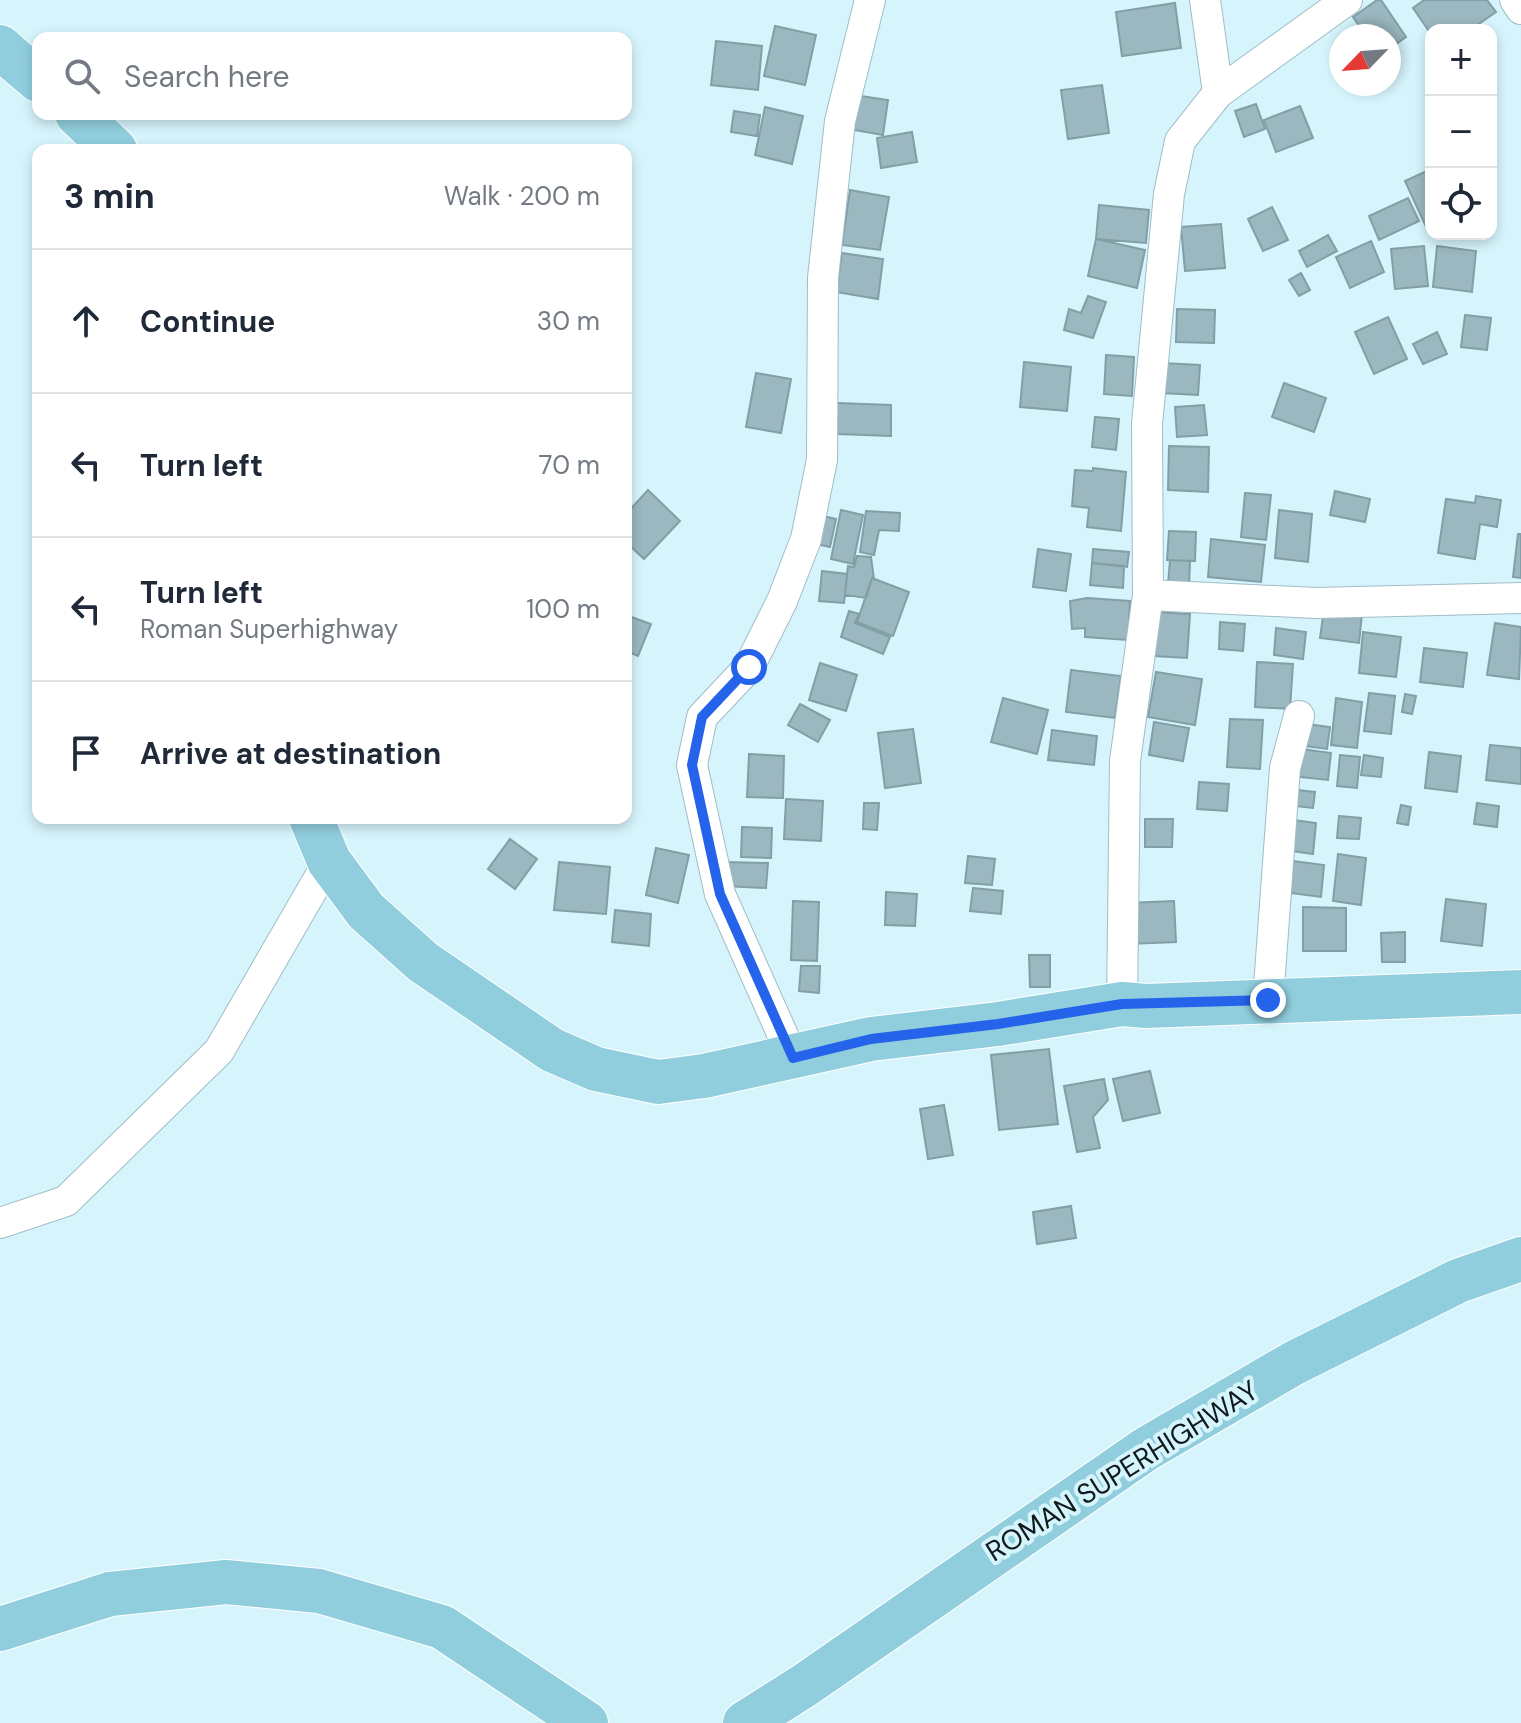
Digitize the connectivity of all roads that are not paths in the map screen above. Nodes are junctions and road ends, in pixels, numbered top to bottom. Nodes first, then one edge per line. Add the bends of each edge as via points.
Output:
1 (870, 0) edge
2 (1205, 0) edge
3 (1347, 0) edge
4 (1515, 0) edge
5 (1521, 9) edge
6 (0, 47) edge
7 (32, 75) edge
8 (1218, 93) junction
9 (83, 120) edge
10 (109, 144) edge
11 (1148, 595) junction
12 (1521, 598) edge
13 (1299, 716) dead end
14 (314, 824) edge
15 (329, 861) junction
16 (1521, 992) edge
17 (1268, 1000) junction
18 (1122, 1004) junction
19 (793, 1058) junction
20 (0, 1223) edge
21 (1521, 1259) edge
22 (0, 1629) edge
23 (586, 1723) edge
24 (745, 1723) edge

1 - 19 street via 840,121 823,278 822,460 806,539 749,667 702,717 692,765 720,894
2 - 8 street
3 - 8 street
4 - 5 street
6 - 7 main road
8 - 11 street via 1180,141 1169,194 1147,424
9 - 10 main road
11 - 12 street via 1316,603
11 - 18 street via 1125,761
13 - 17 street via 1285,768
14 - 15 main road
15 - 19 main road via 366,911 423,962 552,1050 585,1065 658,1082
15 - 20 street via 219,1051 66,1201
16 - 17 main road
17 - 18 main road
18 - 19 main road via 871,1039
21 - 24 main road, ROMAN SUPERHIGHWAY via 1458,1281 1308,1356 1146,1449
22 - 23 main road via 110,1594 158,1588 226,1582 319,1591 442,1627

